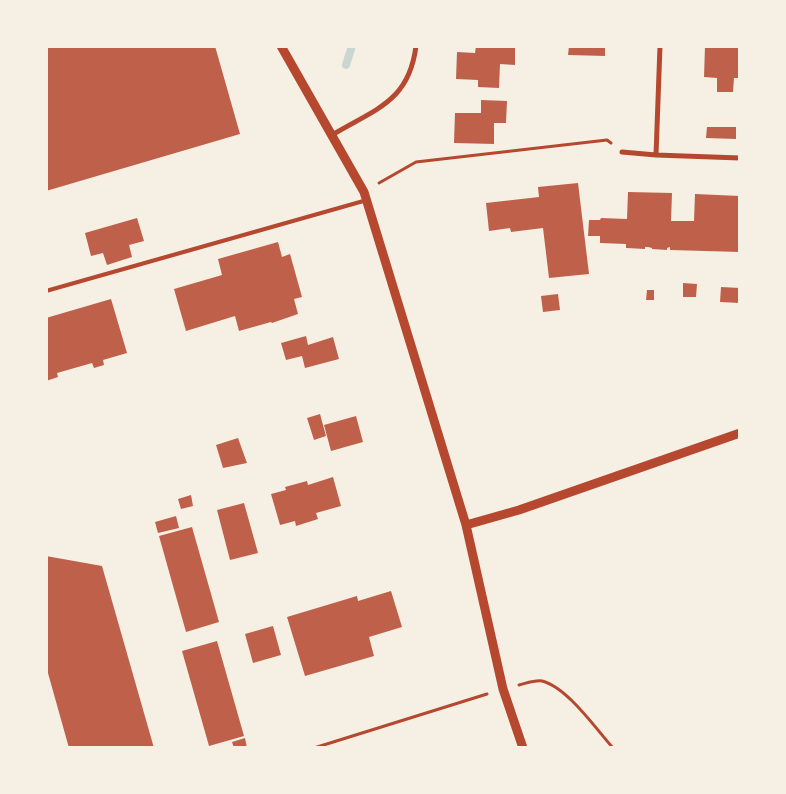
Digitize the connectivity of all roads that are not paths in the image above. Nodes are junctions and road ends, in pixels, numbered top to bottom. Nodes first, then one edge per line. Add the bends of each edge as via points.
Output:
1 (281, 46) edge
2 (416, 46) edge
3 (660, 46) edge
4 (332, 135) junction
5 (622, 152) road end
6 (656, 155) junction
7 (740, 158) edge
8 (365, 196) junction
9 (46, 291) edge
10 (740, 432) edge
11 (466, 525) junction
12 (523, 748) edge

1 - 4 street
2 - 4 street via 411,71 398,93
3 - 6 street
4 - 8 street
5 - 6 street
6 - 7 street
8 - 9 lane
8 - 11 street
10 - 11 street via 519,510
11 - 12 street via 503,689

